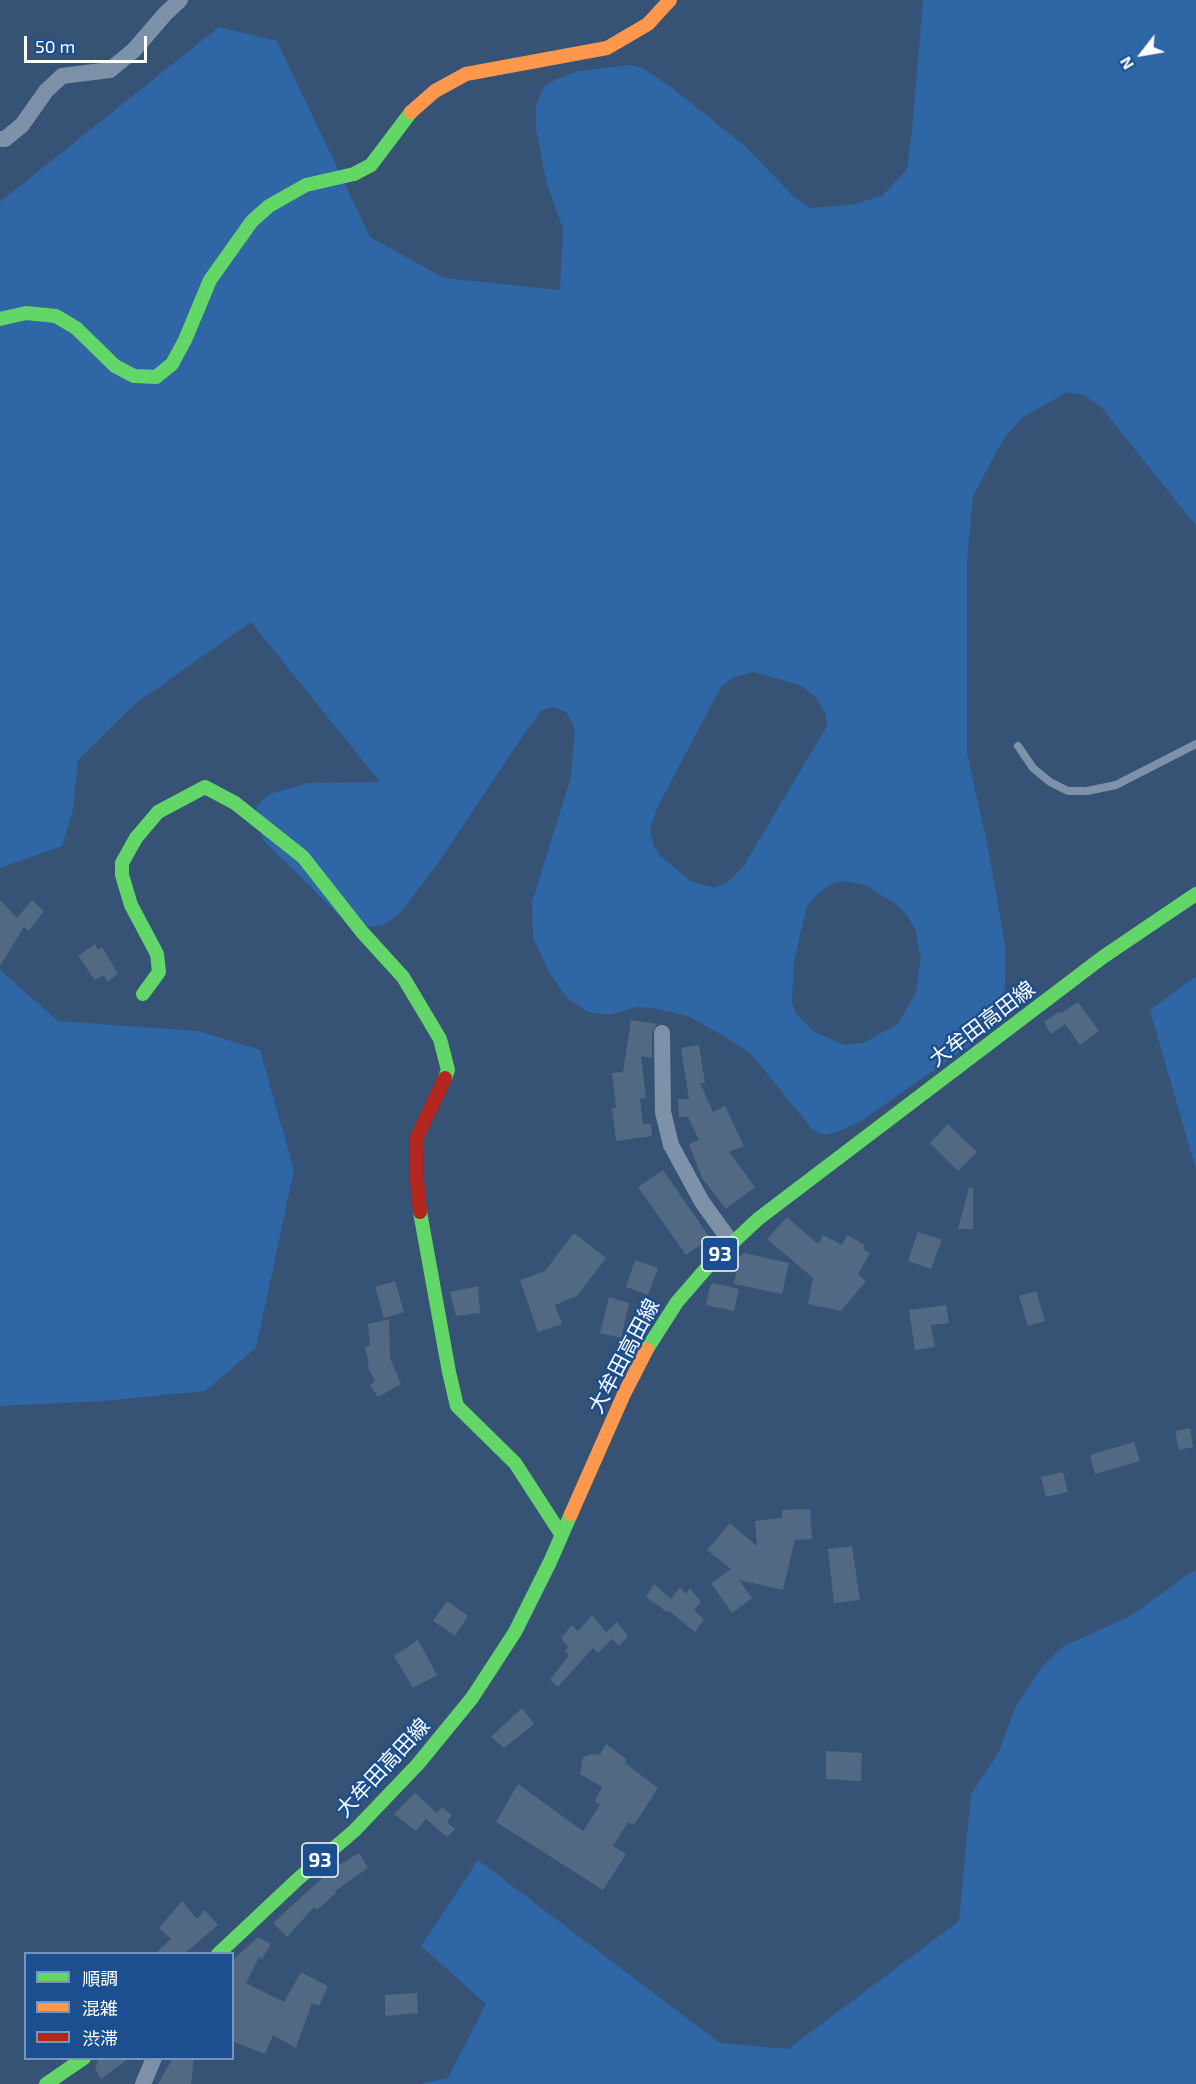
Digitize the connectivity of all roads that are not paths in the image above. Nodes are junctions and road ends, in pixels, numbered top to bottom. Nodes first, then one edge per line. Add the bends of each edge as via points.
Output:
1 (180, 0) edge
2 (670, 0) edge
3 (0, 139) edge
4 (0, 319) edge
5 (1196, 744) edge
6 (1018, 746) dead end
7 (1196, 894) edge
8 (144, 994) dead end
9 (662, 1033) dead end
10 (731, 1242) junction
11 (561, 1534) junction
12 (219, 1952) edge
13 (81, 2060) edge
14 (153, 2060) edge
15 (46, 2084) edge
16 (143, 2084) edge

1 - 3 street via 110,70 62,76 22,125
2 - 4 street via 648,24 607,48 466,74 435,91 411,112 371,165 354,174 306,185 269,206 252,221 210,280 172,364 156,377 134,376 115,366 76,328 56,316 26,312
5 - 6 lane via 1116,785 1087,791 1068,791 1050,782 1033,768
7 - 10 street, 大牟田高田線 / 93 via 1103,957
8 - 11 street via 159,972 157,954 131,905 122,864 136,838 158,812 205,787 235,803 303,857 403,977 441,1039 448,1070 417,1137 416,1170 457,1406 515,1463
9 - 10 street via 663,1112 671,1145 702,1202
10 - 11 street, 大牟田高田線 / 93 via 677,1302 647,1349
11 - 12 street, 大牟田高田線 / 93 via 515,1632 451,1725 354,1831
13 - 15 street
14 - 16 street

